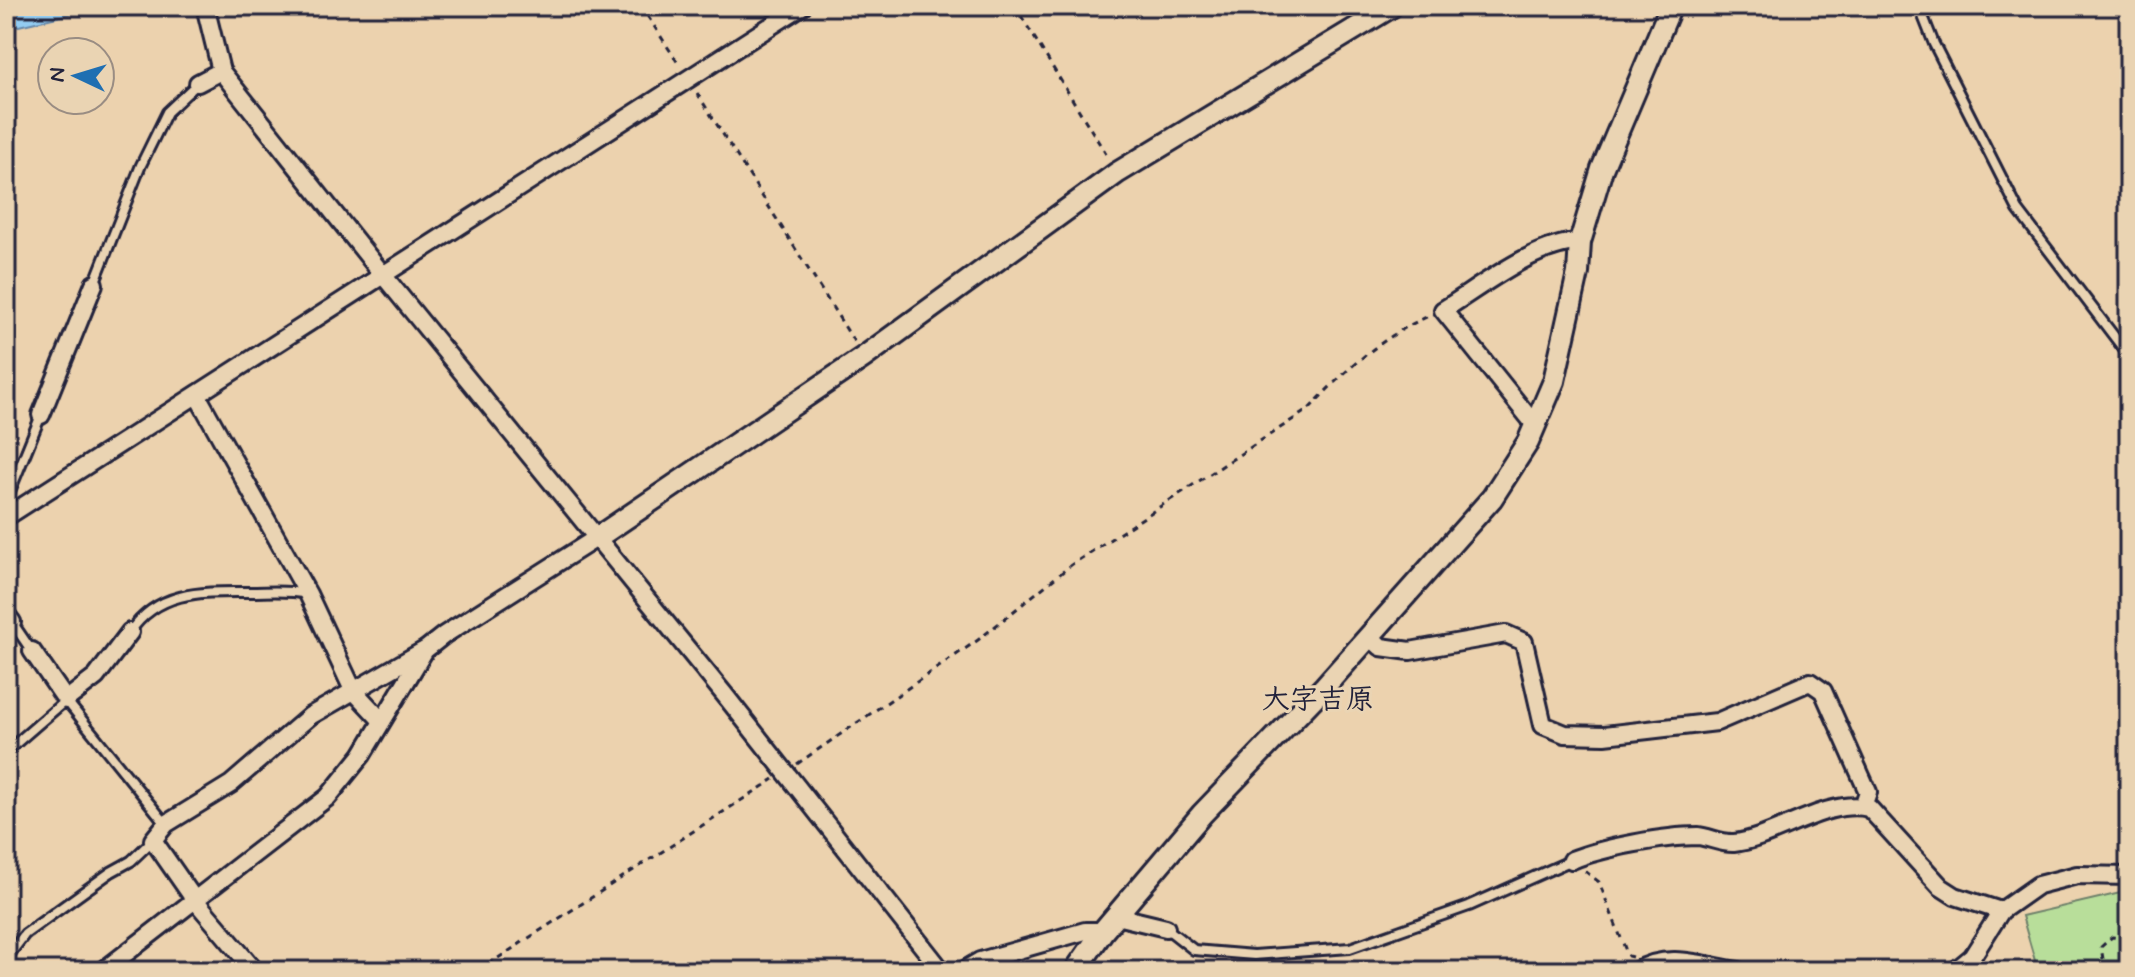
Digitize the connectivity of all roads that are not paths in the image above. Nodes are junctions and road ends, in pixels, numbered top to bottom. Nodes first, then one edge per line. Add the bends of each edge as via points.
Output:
1 (205, 6) edge
2 (802, 6) edge
3 (1392, 6) edge
4 (1671, 6) edge
5 (1919, 6) edge
6 (221, 71) junction
7 (198, 83) joint
8 (1580, 242) junction
9 (383, 275) junction
10 (94, 284) joint
11 (2129, 356) edge
12 (197, 395) junction
13 (41, 415) joint
14 (1535, 425) junction
15 (6, 501) edge
16 (6, 517) edge
17 (598, 537) junction
18 (308, 594) junction
19 (9, 618) edge
20 (130, 632) joint
21 (1369, 636) junction
22 (425, 650) junction
23 (32, 651) joint
24 (353, 690) junction
25 (66, 700) junction
26 (382, 721) junction
27 (6, 752) edge
28 (1863, 806) junction
29 (166, 824) junction
30 (153, 840) junction
31 (1572, 860) joint
32 (2129, 876) edge
33 (194, 899) junction
34 (2001, 911) junction
35 (1109, 924) junction
36 (1166, 928) joint
37 (6, 959) edge
38 (1644, 966) edge
39 (103, 971) edge
40 (255, 971) edge
41 (942, 971) edge
42 (963, 971) edge
43 (1075, 971) edge
44 (1738, 971) edge
45 (1955, 971) edge

1 - 6 street
2 - 9 street
3 - 17 street via 1117,173 864,357
4 - 8 street via 1602,169
5 - 11 lane via 2018,210
6 - 7 street
6 - 9 street
7 - 10 lane via 167,112
8 - 14 street via 1554,381
8 - 14 street via 1537,252 1443,310
9 - 12 street
9 - 17 street
10 - 13 street
12 - 16 street
12 - 18 street
13 - 15 lane
14 - 21 street via 1492,498
17 - 22 street
17 - 41 street
18 - 20 lane via 192,592 152,609
18 - 24 street
19 - 23 lane
20 - 25 street via 96,677
21 - 28 street via 1381,647 1410,651 1506,634 1524,642 1543,725 1565,734 1605,735 1717,722 1810,682 1823,691 1868,792
21 - 35 street via 1202,814
22 - 24 street
22 - 26 street
23 - 25 street
24 - 26 street
24 - 29 street via 310,716 231,784
25 - 27 lane
25 - 29 lane
26 - 33 street via 328,797
28 - 31 street via 1833,810 1733,843 1698,836 1634,844
28 - 34 street via 1941,887
29 - 30 street
30 - 33 street
30 - 37 lane via 25,934
31 - 36 lane via 1469,906 1350,948 1254,955 1194,950
32 - 34 street via 2077,875 2038,885
33 - 39 street
33 - 40 street
34 - 45 street via 1972,957
35 - 36 street
35 - 42 street via 980,961
35 - 43 street
38 - 44 street via 1669,960

